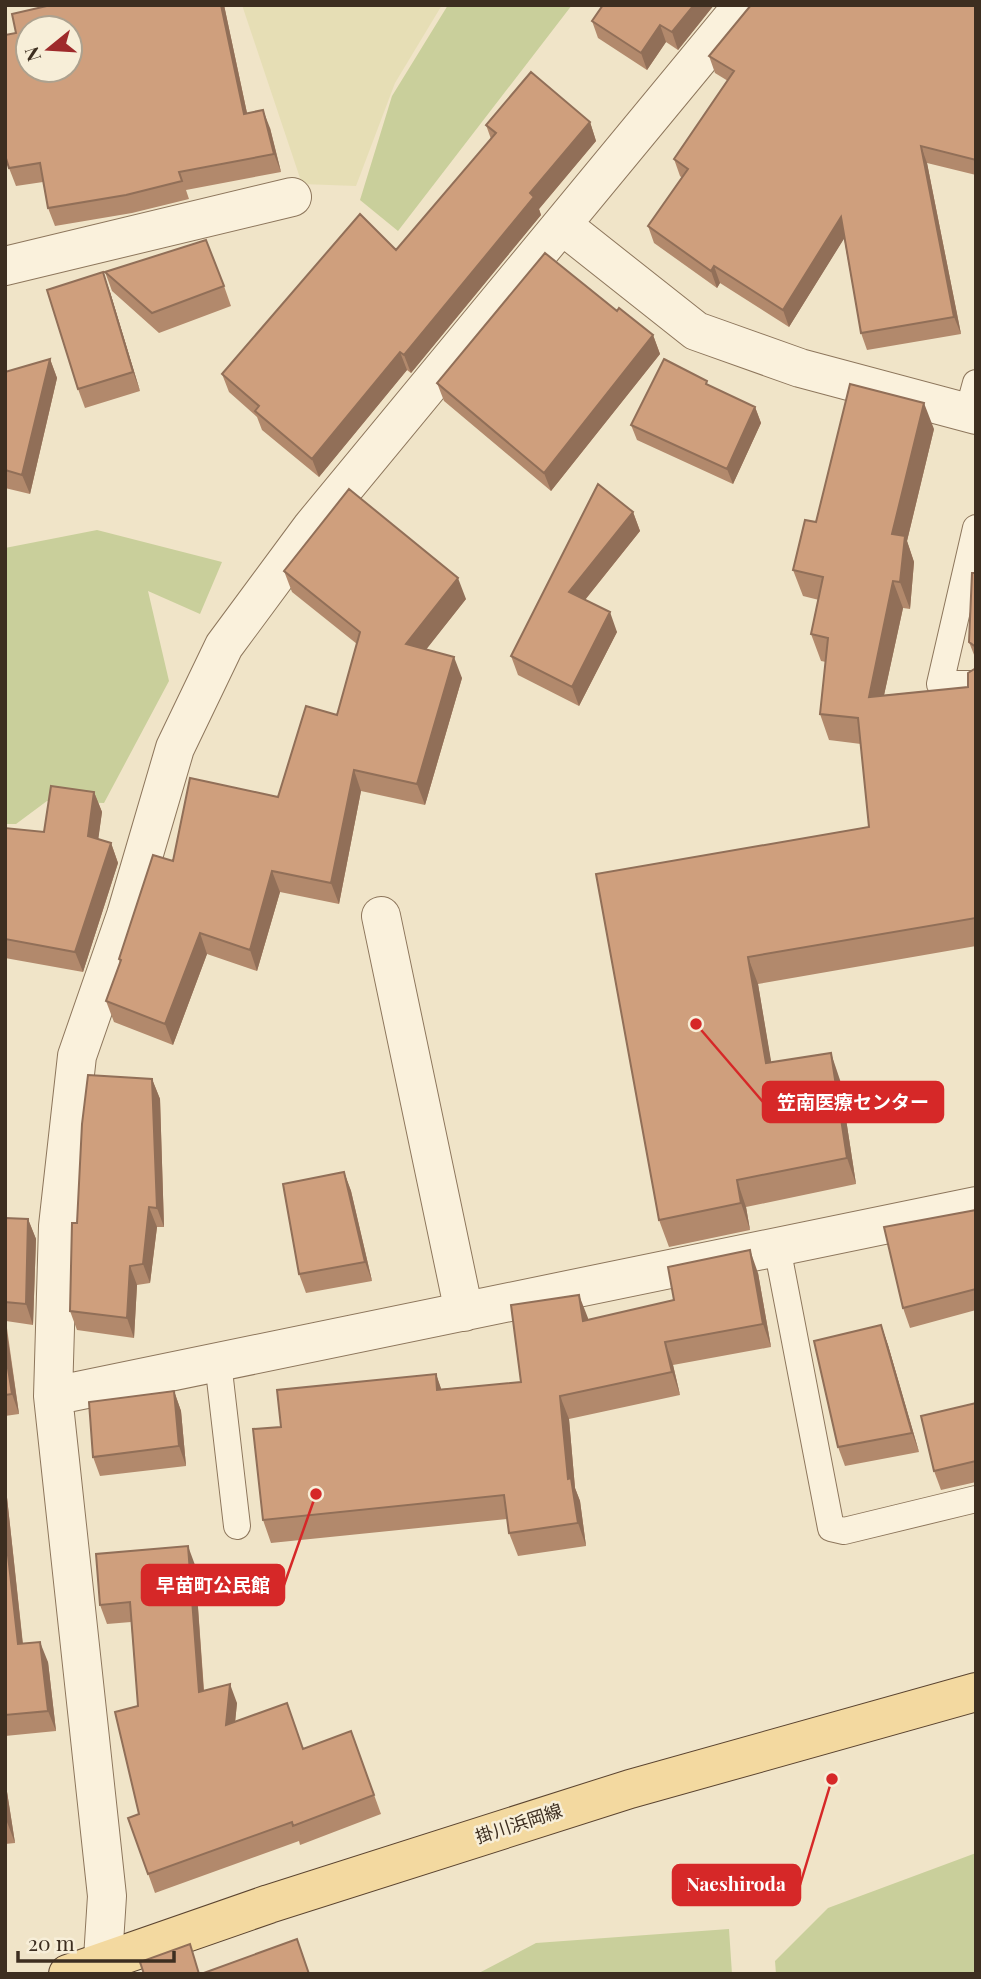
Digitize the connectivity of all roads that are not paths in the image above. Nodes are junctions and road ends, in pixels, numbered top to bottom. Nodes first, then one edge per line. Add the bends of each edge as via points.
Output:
1 (743, 5) edge
2 (292, 197) dead end
3 (562, 225) junction
4 (5, 266) edge
5 (973, 403) edge
6 (976, 528) edge
7 (976, 684) edge
8 (381, 916) dead end
9 (976, 1206) edge
10 (777, 1247) junction
11 (464, 1312) junction
12 (218, 1362) junction
13 (53, 1396) junction
14 (976, 1499) edge
15 (237, 1526) dead end
16 (976, 1692) edge
17 (90, 1970) edge

1 - 3 street
2 - 4 street
3 - 5 street via 696,331 800,368
3 - 13 street via 304,538 225,646 175,748 126,915 77,1056 58,1226
6 - 7 lane via 940,684
8 - 11 street
9 - 10 street
10 - 11 street
10 - 14 lane via 831,1528 844,1531
11 - 12 street
12 - 13 street
12 - 15 lane
13 - 17 street via 107,1896
16 - 17 main road, 掛川浜岡線 via 630,1789 269,1904

